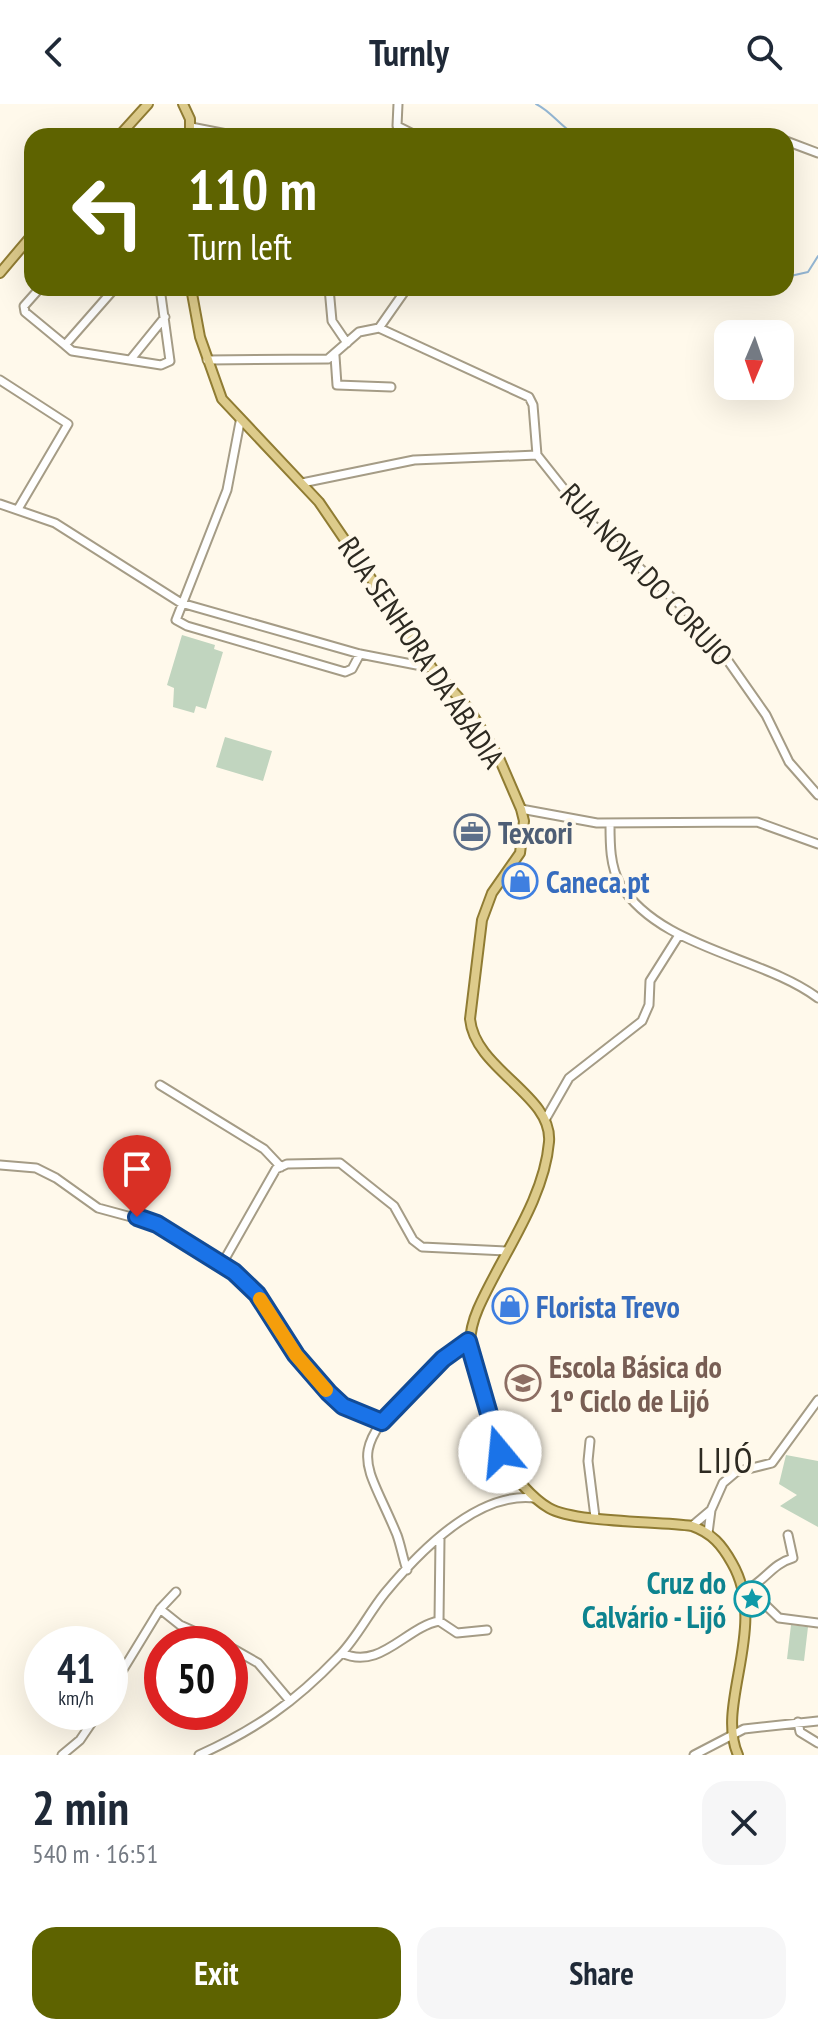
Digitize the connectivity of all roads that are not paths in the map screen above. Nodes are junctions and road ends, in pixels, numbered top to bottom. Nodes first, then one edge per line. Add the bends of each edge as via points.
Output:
1 (148, 104) edge
2 (183, 104) edge
3 (398, 104) edge
4 (126, 128) edge
5 (190, 128) edge
6 (401, 128) edge
7 (794, 144) edge
8 (818, 153) edge
9 (24, 244) edge
10 (0, 273) edge
11 (33, 296) edge
12 (108, 296) edge
13 (161, 296) edge
14 (193, 296) edge
15 (330, 296) edge
16 (401, 296) edge
17 (165, 317) junction
18 (379, 328) junction
19 (347, 343) junction
20 (65, 345) junction
21 (335, 356) junction
22 (131, 359) junction
23 (207, 360) junction
24 (0, 380) edge
25 (391, 387) dead end
26 (240, 422) junction
27 (537, 455) junction
28 (302, 483) junction
29 (0, 504) edge
30 (18, 509) junction
31 (181, 603) junction
32 (360, 654) junction
33 (432, 668) junction
34 (818, 795) edge
35 (521, 809) junction
36 (610, 824) junction
37 (818, 844) edge
38 (679, 935) junction
39 (818, 998) edge
40 (160, 1085) dead end
41 (545, 1120) junction
42 (0, 1165) edge
43 (281, 1167) junction
44 (506, 1251) junction
45 (222, 1264) junction
46 (468, 1341) junction
47 (818, 1400) edge
48 (382, 1422) junction
49 (590, 1441) dead end
50 (537, 1498) junction
51 (711, 1510) junction
52 (595, 1517) junction
53 (692, 1526) junction
54 (708, 1533) junction
55 (788, 1535) dead end
56 (440, 1539) junction
57 (407, 1570) junction
58 (745, 1591) junction
59 (176, 1592) dead end
60 (160, 1609) junction
61 (439, 1621) junction
62 (818, 1623) edge
63 (182, 1626) edge
64 (487, 1630) dead end
65 (342, 1653) junction
66 (248, 1657) edge
67 (128, 1661) edge
68 (290, 1701) junction
69 (818, 1721) edge
70 (798, 1722) junction
71 (88, 1730) edge
72 (731, 1733) junction
73 (818, 1743) edge
74 (62, 1755) edge
75 (199, 1755) edge
76 (694, 1755) edge
77 (738, 1755) edge

1 - 4 main road
2 - 5 main road
3 - 6 street
7 - 8 street
9 - 10 main road
11 - 20 street via 25,312
12 - 20 street
13 - 17 street
14 - 23 main road, RUA SENHORA DA ABADIA
15 - 19 street via 332,321
16 - 18 street
17 - 22 street
17 - 22 street via 170,361 161,365
18 - 19 street via 359,332
18 - 27 street, RUA NOVA DO CORUJO via 529,397
19 - 21 street
20 - 22 street via 72,351
21 - 23 street
21 - 25 street via 337,385
23 - 26 main road, RUA SENHORA DA ABADIA via 222,399
24 - 30 street via 68,424
26 - 28 main road, RUA SENHORA DA ABADIA
26 - 31 street via 227,490
27 - 28 street via 414,460
27 - 34 street, RUA NOVA DO CORUJO via 591,523 705,628 766,715 789,762
28 - 33 main road, RUA SENHORA DA ABADIA
29 - 30 street
30 - 31 street via 55,523
31 - 32 street
31 - 32 street via 176,620 187,626 345,672
32 - 33 street
33 - 35 main road, RUA SENHORA DA ABADIA via 469,709 499,758
35 - 36 street
35 - 41 main road, RUA SENHORA DA ABADIA via 520,853 492,893 482,920 470,1019 475,1042
36 - 37 street via 757,822
36 - 38 street via 611,856 620,884
38 - 39 street
38 - 41 street via 650,981 642,1021 569,1078
40 - 43 street via 264,1149
41 - 44 main road via 549,1141 544,1165
42 - 45 street via 36,1168 98,1208 157,1224
43 - 44 street via 340,1163 394,1206 422,1247
43 - 45 street
44 - 46 main road
45 - 48 street via 257,1294 296,1355 329,1393 343,1406
46 - 48 street via 443,1359
46 - 50 main road via 500,1452
47 - 51 street via 772,1463 736,1472 723,1483
48 - 57 street via 368,1445 366,1464
49 - 52 street
50 - 52 main road via 556,1512
50 - 56 street via 508,1498 489,1505
51 - 53 street
51 - 54 street
52 - 53 main road
53 - 54 main road
54 - 58 main road via 726,1553
55 - 58 street via 793,1558 778,1562 764,1581
56 - 57 street
56 - 61 street
57 - 65 street
58 - 62 street via 779,1618
58 - 72 main road via 744,1653
59 - 60 street
60 - 63 street
60 - 67 street
61 - 64 street via 457,1633
61 - 65 street via 371,1656
65 - 68 street
66 - 68 street
68 - 75 street via 252,1731
69 - 70 street
70 - 72 street
70 - 73 street via 800,1732
71 - 74 street
72 - 76 street
72 - 77 main road

